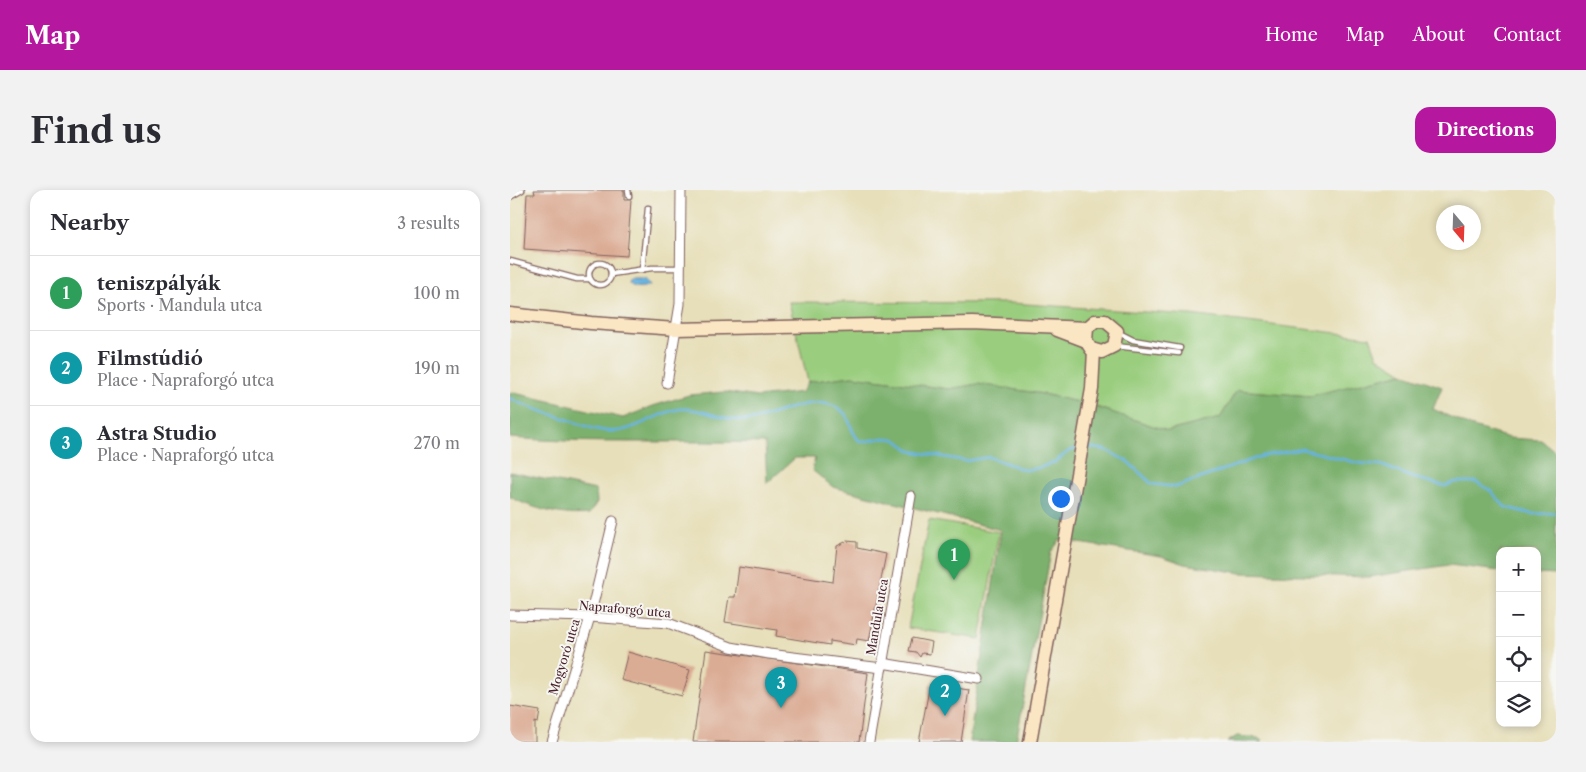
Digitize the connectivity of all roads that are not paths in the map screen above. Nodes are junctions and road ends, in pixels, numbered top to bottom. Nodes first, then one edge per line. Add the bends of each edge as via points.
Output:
1 (522, 190) edge
2 (628, 190) edge
3 (681, 190) edge
4 (629, 196) dead end
5 (510, 198) edge
6 (648, 208) dead end
7 (510, 261) edge
8 (682, 268) junction
9 (642, 270) junction
10 (611, 274) junction
11 (590, 280) junction
12 (510, 314) edge
13 (676, 329) junction
14 (1117, 331) junction
15 (1097, 343) junction
16 (666, 383) dead end
17 (911, 496) dead end
18 (613, 521) dead end
19 (510, 615) edge
20 (590, 617) junction
21 (882, 666) junction
22 (979, 680) dead end
23 (552, 742) edge
24 (868, 742) edge
25 (1030, 742) edge

1 - 5 lane
2 - 4 lane
3 - 8 street
6 - 9 lane
7 - 11 lane
8 - 9 lane
8 - 13 street
9 - 10 lane
10 - 11 lane via 602,285
10 - 11 lane via 606,265 596,264 589,272
12 - 13 main road via 591,324
13 - 15 main road via 972,323 1045,326
13 - 16 street
14 - 15 main road
14 - 15 main road via 1110,323 1100,320
14 - 15 lane via 1133,340 1179,350
15 - 25 main road via 1092,389
17 - 21 street, Mandula utca
18 - 20 street, Mogyoró utca
19 - 20 street, Napraforgó utca
20 - 21 street, Napraforgó utca via 668,623 731,647
20 - 23 street, Mogyoró utca
21 - 22 street, Napraforgó utca
21 - 24 street, Mandula utca

